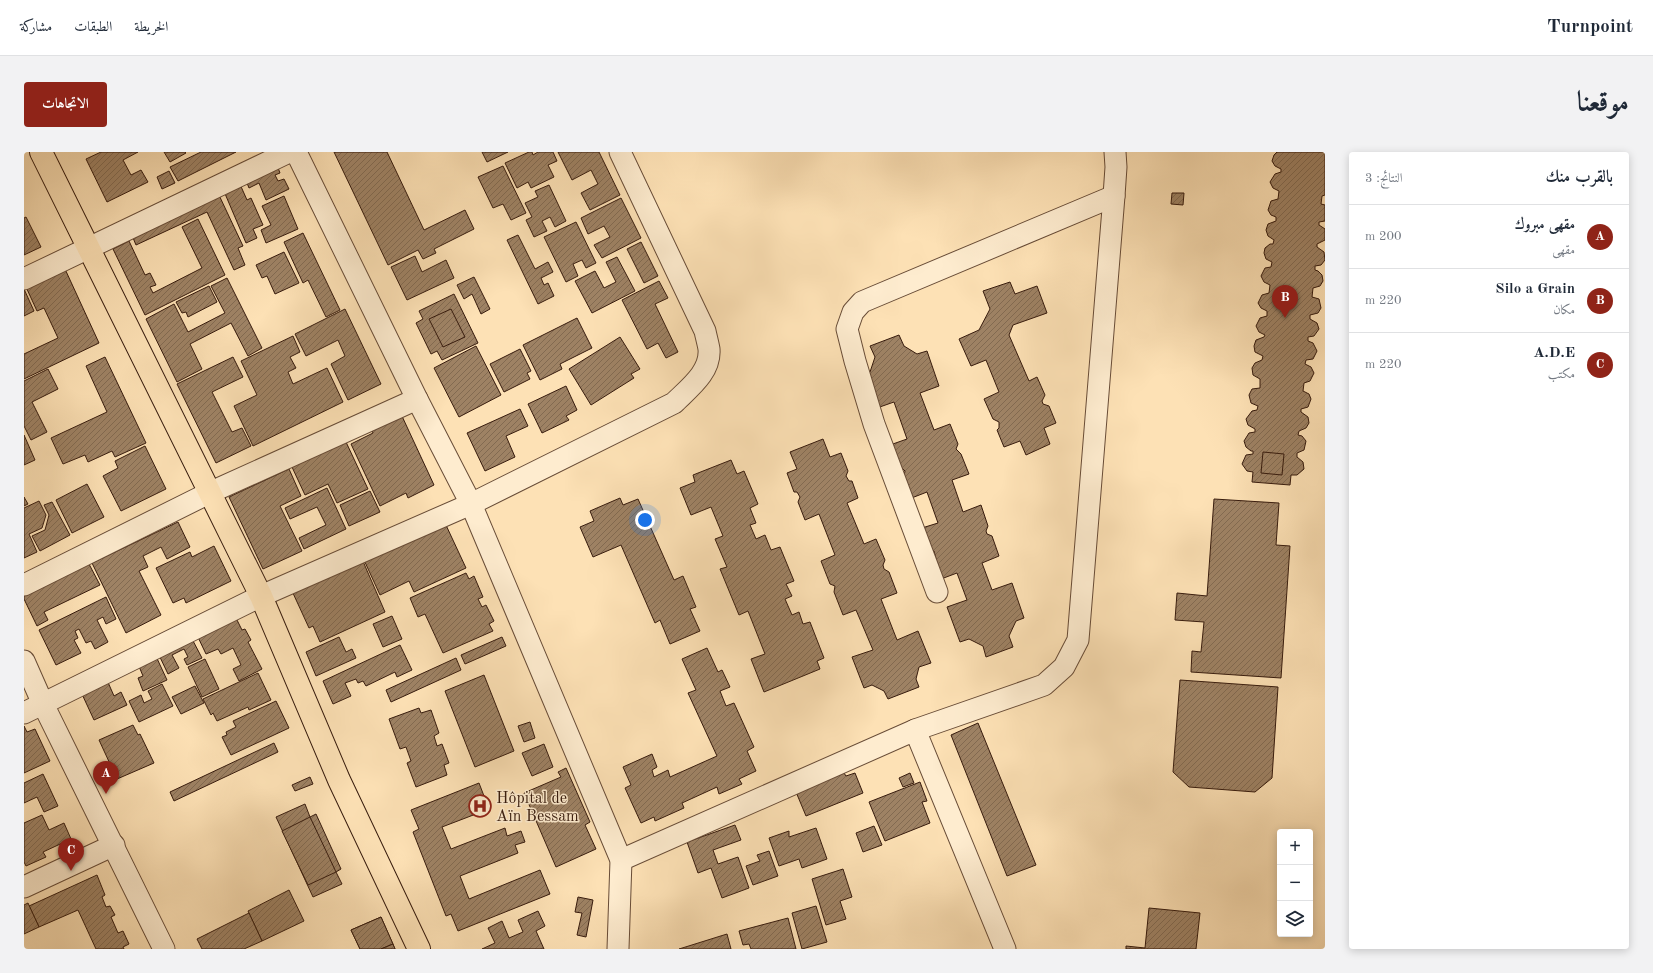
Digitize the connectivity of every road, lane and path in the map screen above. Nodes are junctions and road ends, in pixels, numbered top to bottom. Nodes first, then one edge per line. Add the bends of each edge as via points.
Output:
1 (41, 152) edge
2 (290, 152) edge
3 (296, 152) edge
4 (620, 152) edge
5 (1115, 152) edge
6 (1114, 196) junction
7 (88, 248) junction
8 (24, 279) edge
9 (417, 399) junction
10 (209, 493) junction
11 (470, 504) junction
12 (24, 586) edge
13 (937, 592) dead end
14 (261, 596) junction
15 (24, 661) edge
16 (43, 704) junction
17 (24, 713) edge
18 (915, 730) junction
19 (114, 845) junction
20 (621, 860) junction
21 (24, 887) edge
22 (164, 949) edge
23 (419, 949) edge
24 (618, 949) edge
25 (1005, 949) edge

1 - 7 main road
2 - 7 street
3 - 9 street
4 - 11 street via 705,330 709,350 707,364 698,379 674,402
5 - 6 street
6 - 13 street via 862,302 853,312 847,329 855,361 874,424
6 - 18 street via 1078,640 1064,667 1044,685
7 - 8 street
7 - 10 main road
9 - 10 street
9 - 11 street
10 - 12 street
10 - 14 main road
11 - 14 street
11 - 20 street
14 - 16 street
14 - 23 main road via 339,780
15 - 16 street
16 - 17 street
16 - 19 street
18 - 20 street
18 - 25 street
19 - 21 street
19 - 22 street
20 - 24 street

